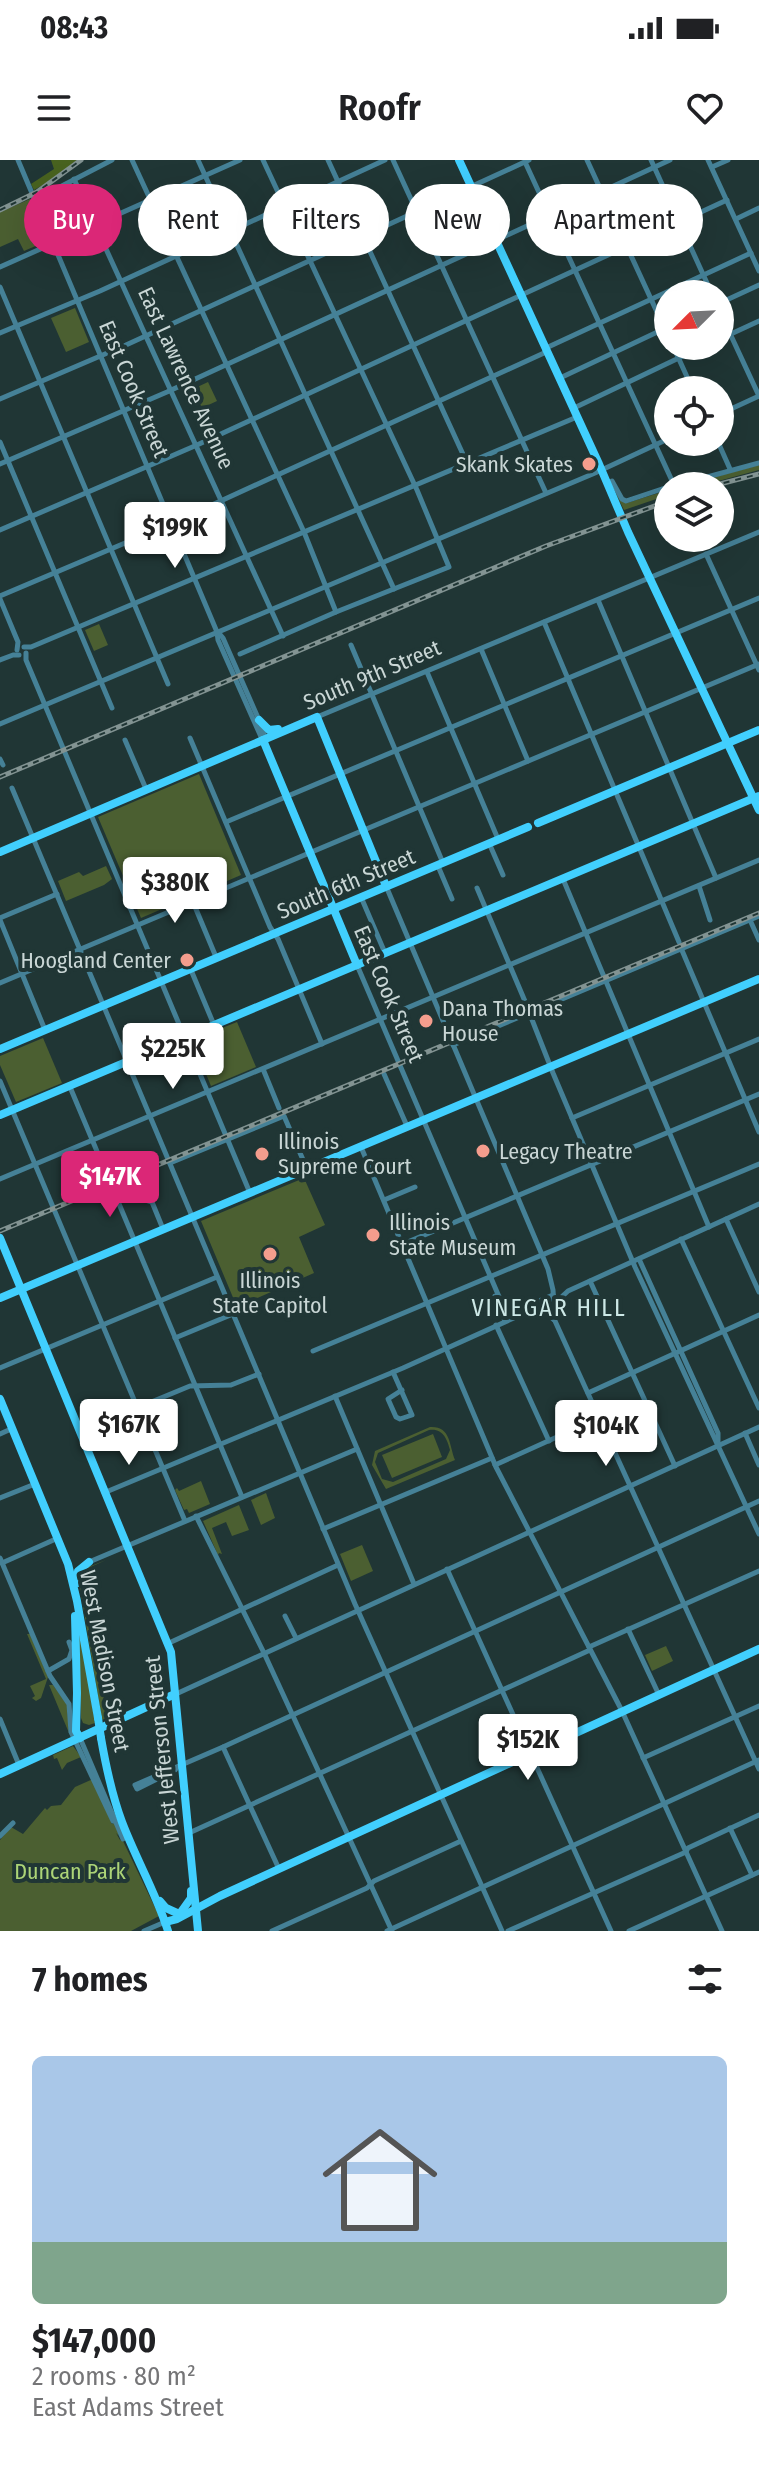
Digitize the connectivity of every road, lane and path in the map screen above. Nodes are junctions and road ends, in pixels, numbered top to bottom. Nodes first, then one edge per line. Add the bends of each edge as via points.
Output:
1 (18, 160) edge
2 (112, 160) edge
3 (132, 160) edge
4 (198, 160) edge
5 (240, 160) edge
6 (263, 160) edge
7 (328, 160) edge
8 (385, 160) edge
9 (393, 160) edge
10 (459, 160) edge
11 (587, 160) edge
12 (651, 160) edge
13 (670, 160) edge
14 (708, 160) edge
15 (728, 160) edge
16 (527, 161) edge
17 (712, 167) junction
18 (654, 168) junction
19 (206, 176) junction
20 (74, 179) junction
21 (338, 182) junction
22 (29, 184) edge
23 (65, 184) edge
24 (76, 184) edge
25 (143, 184) edge
26 (188, 184) edge
27 (210, 184) edge
28 (274, 184) edge
29 (334, 184) edge
30 (471, 184) edge
31 (478, 184) edge
32 (536, 184) edge
33 (598, 184) edge
34 (619, 184) edge
35 (661, 184) edge
36 (405, 186) edge
37 (727, 200) junction
38 (759, 208) edge
39 (703, 212) edge
40 (736, 219) junction
41 (751, 253) junction
42 (26, 256) edge
43 (60, 256) edge
44 (110, 256) edge
45 (176, 256) joint
46 (243, 256) edge
47 (309, 256) edge
48 (320, 256) edge
49 (372, 256) edge
50 (437, 256) edge
51 (465, 256) edge
52 (504, 256) edge
53 (568, 256) edge
54 (608, 256) edge
55 (631, 256) edge
56 (694, 256) edge
57 (311, 260) junction
58 (0, 267) edge
59 (442, 267) junction
60 (575, 271) junction
61 (759, 271) edge
62 (703, 275) junction
63 (705, 280) edge
64 (121, 281) junction
65 (256, 285) junction
66 (759, 285) edge
67 (0, 287) edge
68 (388, 291) junction
69 (522, 296) junction
70 (734, 297) edge
71 (651, 299) junction
72 (78, 301) junction
73 (654, 305) edge
74 (201, 311) junction
75 (336, 315) junction
76 (759, 321) edge
77 (467, 322) junction
78 (599, 324) junction
79 (17, 326) junction
80 (0, 333) edge
81 (734, 333) edge
82 (654, 334) edge
83 (146, 336) junction
84 (281, 340) junction
85 (734, 341) edge
86 (414, 346) junction
87 (546, 348) junction
88 (613, 353) junction
89 (101, 356) junction
90 (675, 360) edge
91 (227, 365) junction
92 (362, 370) junction
93 (493, 376) junction
94 (560, 378) junction
95 (40, 382) junction
96 (627, 383) junction
97 (172, 390) junction
98 (307, 395) junction
99 (759, 396) edge
100 (0, 399) edge
101 (439, 401) junction
102 (734, 408) edge
103 (124, 412) junction
104 (576, 412) junction
105 (252, 420) junction
106 (387, 425) junction
107 (64, 438) junction
108 (522, 440) junction
109 (654, 441) edge
110 (0, 442) edge
111 (197, 445) junction
112 (654, 446) edge
113 (332, 450) junction
114 (724, 456) edge
115 (8, 461) junction
116 (467, 463) junction
117 (759, 463) edge
118 (0, 464) edge
119 (148, 468) junction
120 (730, 469) junction
121 (602, 470) junction
122 (720, 472) edge
123 (277, 475) junction
124 (608, 483) junction
125 (415, 486) junction
126 (654, 492) edge
127 (87, 493) junction
128 (546, 493) junction
129 (222, 500) junction
130 (359, 509) junction
131 (31, 517) junction
132 (171, 524) junction
133 (0, 530) edge
134 (304, 532) junction
135 (759, 532) edge
136 (438, 539) junction
137 (111, 549) junction
138 (706, 554) junction
139 (248, 556) junction
140 (383, 562) junction
141 (55, 573) junction
142 (651, 578) junction
143 (194, 579) junction
144 (327, 586) junction
145 (394, 589) junction
146 (0, 598) edge
147 (759, 598) edge
148 (598, 600) junction
149 (134, 604) junction
150 (272, 609) junction
151 (731, 610) junction
152 (336, 612) junction
153 (544, 622) junction
154 (78, 627) junction
155 (217, 632) junction
156 (677, 632) junction
157 (283, 636) junction
158 (351, 645) dead end
159 (481, 649) junction
160 (22, 652) junction
161 (240, 654) dead end
162 (622, 656) junction
163 (156, 658) junction
164 (0, 660) edge
165 (758, 666) edge
166 (427, 672) junction
167 (567, 679) junction
168 (100, 681) junction
169 (168, 684) dead end
170 (702, 687) junction
171 (372, 695) junction
172 (44, 705) junction
173 (505, 705) junction
174 (112, 708) dead end
175 (645, 712) junction
176 (317, 717) junction
177 (259, 720) junction
178 (306, 722) junction
179 (0, 724) edge
180 (451, 728) junction
181 (759, 730) edge
182 (591, 734) junction
183 (190, 738) dead end
184 (125, 740) dead end
185 (263, 740) junction
186 (728, 742) junction
187 (396, 751) junction
188 (528, 761) junction
189 (202, 767) junction
190 (669, 768) junction
191 (340, 774) junction
192 (474, 783) junction
193 (12, 788) dead end
194 (146, 790) junction
195 (615, 790) junction
196 (286, 797) junction
197 (756, 797) edge
198 (420, 807) junction
199 (759, 810) edge
200 (90, 814) junction
201 (226, 822) junction
202 (692, 824) junction
203 (364, 830) junction
204 (33, 838) junction
205 (494, 841) junction
206 (639, 846) junction
207 (0, 852) edge
208 (309, 853) junction
209 (759, 860) edge
210 (440, 864) junction
211 (503, 875) dead end
212 (249, 878) junction
213 (716, 878) junction
214 (562, 879) junction
215 (386, 886) junction
216 (699, 886) junction
217 (477, 888) dead end
218 (57, 894) junction
219 (361, 897) junction
220 (452, 899) dead end
221 (662, 901) junction
222 (193, 902) junction
223 (333, 909) junction
224 (486, 910) junction
225 (759, 916) edge
226 (0, 919) edge
227 (710, 920) dead end
228 (750, 920) junction
229 (137, 925) junction
230 (586, 933) junction
231 (274, 934) junction
232 (759, 940) edge
233 (410, 942) junction
234 (680, 945) junction
235 (80, 950) junction
236 (385, 953) junction
237 (217, 958) junction
238 (357, 965) junction
239 (509, 965) junction
240 (191, 969) junction
241 (22, 974) junction
242 (759, 979) edge
243 (605, 980) junction
244 (161, 981) junction
245 (0, 983) edge
246 (299, 989) junction
247 (433, 997) junction
248 (704, 1002) junction
249 (104, 1005) junction
250 (528, 1009) junction
251 (380, 1019) junction
252 (214, 1025) junction
253 (45, 1030) junction
254 (628, 1034) junction
255 (184, 1037) junction
256 (759, 1039) edge
257 (322, 1044) junction
258 (453, 1045) junction
259 (0, 1049) edge
260 (726, 1053) junction
261 (127, 1061) junction
262 (551, 1066) junction
263 (263, 1069) junction
264 (384, 1074) dead end
265 (0, 1081) edge
266 (650, 1085) junction
267 (69, 1086) junction
268 (207, 1092) junction
269 (759, 1094) edge
270 (476, 1098) junction
271 (745, 1100) junction
272 (279, 1108) dead end
273 (12, 1110) junction
274 (0, 1115) edge
275 (150, 1116) junction
276 (572, 1118) junction
277 (423, 1121) junction
278 (407, 1127) junction
279 (670, 1131) junction
280 (759, 1132) edge
281 (230, 1139) junction
282 (92, 1141) junction
283 (361, 1147) junction
284 (170, 1163) junction
285 (36, 1164) junction
286 (591, 1164) junction
287 (759, 1164) edge
288 (307, 1170) junction
289 (0, 1179) edge
290 (415, 1187) dead end
291 (695, 1191) junction
292 (115, 1194) junction
293 (250, 1194) junction
294 (516, 1195) junction
295 (384, 1200) junction
296 (759, 1204) edge
297 (193, 1217) junction
298 (464, 1218) junction
299 (726, 1219) junction
300 (617, 1224) junction
301 (709, 1227) junction
302 (163, 1229) junction
303 (0, 1238) edge
304 (681, 1239) junction
305 (135, 1241) junction
306 (403, 1244) junction
307 (542, 1255) junction
308 (636, 1260) junction
309 (78, 1265) junction
310 (548, 1269) junction
311 (217, 1277) junction
312 (490, 1280) junction
313 (590, 1281) junction
314 (21, 1289) junction
315 (568, 1291) junction
316 (759, 1292) edge
317 (553, 1295) junction
318 (0, 1298) edge
319 (160, 1301) junction
320 (427, 1303) junction
321 (553, 1305) junction
322 (534, 1308) junction
323 (233, 1314) junction
324 (759, 1315) edge
325 (505, 1321) junction
326 (555, 1321) junction
327 (103, 1325) junction
328 (496, 1325) junction
329 (724, 1332) junction
330 (175, 1338) junction
331 (446, 1348) junction
332 (46, 1349) junction
333 (313, 1351) dead end
334 (678, 1353) junction
335 (0, 1368) edge
336 (393, 1372) junction
337 (632, 1373) junction
338 (259, 1374) junction
339 (196, 1385) junction
340 (402, 1390) junction
341 (588, 1393) junction
342 (335, 1396) junction
343 (0, 1399) edge
344 (138, 1407) junction
345 (759, 1408) edge
346 (599, 1418) junction
347 (278, 1420) junction
348 (759, 1427) edge
349 (78, 1428) junction
350 (12, 1429) junction
351 (745, 1433) junction
352 (0, 1434) edge
353 (549, 1441) junction
354 (220, 1444) junction
355 (718, 1445) junction
356 (357, 1449) junction
357 (494, 1461) junction
358 (759, 1465) edge
359 (675, 1466) junction
360 (163, 1468) junction
361 (300, 1473) junction
362 (35, 1483) junction
363 (630, 1486) junction
364 (106, 1492) junction
365 (242, 1497) junction
366 (0, 1498) edge
367 (759, 1501) edge
368 (381, 1505) junction
369 (746, 1507) junction
370 (196, 1516) junction
371 (185, 1521) junction
372 (323, 1529) junction
373 (529, 1532) junction
374 (759, 1534) edge
375 (60, 1542) junction
376 (128, 1545) junction
377 (657, 1547) junction
378 (1, 1560) edge
379 (89, 1562) junction
380 (338, 1565) junction
381 (447, 1569) junction
382 (759, 1571) edge
383 (414, 1584) junction
384 (560, 1592) junction
385 (683, 1604) junction
386 (243, 1609) junction
387 (357, 1610) junction
388 (285, 1616) dead end
389 (628, 1629) junction
390 (475, 1631) junction
391 (296, 1638) junction
392 (69, 1642) dead end
393 (169, 1643) junction
394 (590, 1648) junction
395 (759, 1649) edge
396 (264, 1653) junction
397 (64, 1664) junction
398 (713, 1670) junction
399 (48, 1671) junction
400 (385, 1672) junction
401 (77, 1673) junction
402 (92, 1682) junction
403 (503, 1691) junction
404 (77, 1693) junction
405 (175, 1694) junction
406 (659, 1695) junction
407 (759, 1706) edge
408 (145, 1708) junction
409 (622, 1711) junction
410 (293, 1714) junction
411 (177, 1715) junction
412 (734, 1716) junction
413 (0, 1719) edge
414 (111, 1723) junction
415 (413, 1732) junction
416 (78, 1739) junction
417 (223, 1747) junction
418 (531, 1753) junction
419 (643, 1758) junction
420 (757, 1761) edge
421 (19, 1765) junction
422 (180, 1766) junction
423 (759, 1769) edge
424 (0, 1774) edge
425 (320, 1775) junction
426 (441, 1794) junction
427 (664, 1803) junction
428 (251, 1807) junction
429 (759, 1815) edge
430 (113, 1821) dead end
431 (13, 1823) dead end
432 (730, 1828) junction
433 (188, 1833) junction
434 (0, 1836) edge
435 (349, 1837) junction
436 (123, 1839) joint
437 (461, 1841) junction
438 (573, 1845) junction
439 (686, 1852) junction
440 (192, 1863) junction
441 (279, 1869) junction
442 (759, 1872) edge
443 (752, 1875) junction
444 (370, 1884) junction
445 (483, 1887) junction
446 (594, 1892) junction
447 (155, 1896) junction
448 (706, 1896) junction
449 (196, 1908) junction
450 (178, 1916) junction
451 (168, 1928) edge
452 (390, 1930) edge
453 (144, 1931) edge
454 (198, 1931) edge
455 (272, 1931) edge
456 (502, 1931) edge
457 (508, 1931) edge
458 (611, 1931) edge
459 (629, 1931) edge
460 (722, 1931) edge

1 - 22 street, East Cook Street
2 - 20 street
3 - 25 street
4 - 19 street
5 - 19 street
6 - 28 street
7 - 21 street
8 - 21 street
9 - 36 street
10 - 30 main road
11 - 33 street
12 - 18 street
13 - 18 street
14 - 17 street
15 - 17 street
16 - 31 street
16 - 32 street
17 - 37 street
18 - 34 street
18 - 35 street
19 - 26 street
19 - 27 street
20 - 23 street
20 - 24 street, East Lawrence Avenue
21 - 29 street
37 - 39 street
37 - 40 street
38 - 40 street
40 - 41 street
41 - 61 street
41 - 62 street
42 - 58 street
43 - 72 street, East Cook Street
44 - 64 street, East Lawrence Avenue
45 - 64 street
45 - 74 street
46 - 65 street
47 - 57 street
48 - 57 street
49 - 68 street
50 - 59 street
51 - 59 street
52 - 69 main road
53 - 60 street
54 - 60 street
55 - 71 street
56 - 62 street
57 - 65 street
57 - 75 street
59 - 68 street
59 - 77 street
60 - 69 street
60 - 78 street
62 - 63 street
62 - 71 street
64 - 72 street
64 - 83 street, East Lawrence Avenue
65 - 74 street
65 - 84 street
66 - 70 street
67 - 79 street
68 - 75 street
68 - 86 street
69 - 77 street
69 - 87 main road
71 - 73 street
71 - 78 street
72 - 79 street
72 - 89 street, East Cook Street
74 - 83 street
74 - 91 street
75 - 84 street
75 - 92 street
76 - 81 street
77 - 86 street
77 - 93 street
78 - 87 street
78 - 88 street
79 - 80 street
79 - 95 street
82 - 88 street
83 - 89 street
83 - 97 street, East Lawrence Avenue
84 - 91 street
84 - 98 street
85 - 99 street
86 - 92 street
86 - 101 street
87 - 93 street
87 - 94 main road
88 - 94 street
88 - 96 street
89 - 95 street
89 - 103 street, East Cook Street
90 - 96 street
91 - 97 street
91 - 105 street
92 - 98 street
92 - 106 street
93 - 101 street
93 - 108 street
94 - 104 main road
95 - 100 street
95 - 107 street
96 - 104 street
96 - 109 street
97 - 103 street
97 - 111 street, East Lawrence Avenue
98 - 105 street
98 - 113 street
99 - 102 street
101 - 106 street
101 - 116 street
103 - 107 street
103 - 119 street, East Cook Street
104 - 108 street
104 - 121 main road
105 - 111 street
105 - 123 street
106 - 113 street
106 - 125 street
107 - 115 street
107 - 127 street
108 - 116 street
108 - 128 street
110 - 115 street
111 - 119 street
111 - 129 street, East Lawrence Avenue
112 - 121 street
113 - 123 street
113 - 130 street
114 - 120 street
115 - 118 street
115 - 131 street
116 - 125 street
117 - 120 street
119 - 127 street
119 - 132 street, East Cook Street
120 - 122 street
121 - 124 main road
121 - 128 street
123 - 129 street
123 - 134 street
124 - 126 street via 612,481 626,501
124 - 142 main road
125 - 130 street
125 - 136 street
127 - 131 street
127 - 137 street
128 - 136 street
129 - 132 street
129 - 139 street, East Lawrence Avenue
130 - 134 street
130 - 140 street
131 - 133 street
131 - 141 street
132 - 137 street
132 - 143 street, East Cook Street
134 - 139 street
134 - 144 street
135 - 138 street, South 9th Street
136 - 140 street
136 - 145 street via 449,567
137 - 141 street
137 - 149 street
138 - 142 street, South 9th Street
138 - 151 street
139 - 143 street
139 - 150 street, East Lawrence Avenue
140 - 144 street
140 - 145 street
141 - 146 street
141 - 154 street
142 - 148 street, South 9th Street
142 - 156 main road
143 - 149 street
143 - 155 street, East Cook Street
144 - 150 street
144 - 152 street
145 - 152 street
146 - 160 street
147 - 151 street
148 - 153 street, South 9th Street
148 - 162 street
149 - 154 street
149 - 163 street
150 - 155 street
150 - 157 street, East Lawrence Avenue
151 - 156 street
151 - 165 street
152 - 157 street
153 - 159 street, South 9th Street
153 - 167 street
154 - 160 street
154 - 168 street
155 - 163 street
155 - 177 street, East Cook Street
155 - 185 street, East Cook Street
156 - 162 street
156 - 170 main road
157 - 161 street
158 - 171 street
159 - 166 street, South 9th Street
159 - 173 street
160 - 164 street
160 - 172 street
162 - 167 street
162 - 175 street
163 - 168 street
163 - 169 street
165 - 170 street
166 - 171 street, South 9th Street
166 - 180 street
167 - 173 street
167 - 182 street
168 - 172 street
168 - 174 street
170 - 175 street
170 - 186 main road
171 - 176 street, South 9th Street
171 - 187 street
172 - 179 street
172 - 200 street
173 - 180 street
173 - 188 street
175 - 182 street
175 - 190 street
176 - 178 main road, South 9th Street
176 - 191 main road
177 - 178 main road via 270,731
177 - 185 street, East Cook Street
178 - 185 main road, South 9th Street
180 - 187 street
180 - 192 street
181 - 186 main road, South 6th Street
182 - 188 street
182 - 195 street
183 - 189 street
184 - 194 street
185 - 189 main road, South 9th Street
185 - 196 main road, East Cook Street
186 - 190 main road, South 6th Street
186 - 197 main road
187 - 191 street
187 - 198 street
188 - 192 street
189 - 194 main road, South 9th Street
189 - 201 street
190 - 195 main road, South 6th Street
190 - 202 street
191 - 196 street
191 - 203 main road
192 - 198 street
192 - 205 street
193 - 204 street
194 - 200 main road, South 9th Street
195 - 205 main road, South 6th Street
195 - 206 street
196 - 201 street
196 - 208 main road, East Cook Street
197 - 199 main road
197 - 202 main road
198 - 203 street
198 - 210 street
200 - 204 main road, South 9th Street
200 - 229 street
201 - 212 street
202 - 206 main road
202 - 213 street
203 - 208 street
203 - 215 main road
204 - 207 main road, South 9th Street
204 - 218 street
205 - 210 main road, South 6th Street
205 - 211 street
206 - 214 main road
206 - 221 street
208 - 212 street
208 - 223 main road, East Cook Street
209 - 213 street
210 - 215 main road, South 6th Street
210 - 220 street
212 - 222 street
212 - 231 street
213 - 216 street
214 - 224 main road
214 - 230 street
215 - 219 main road, South 6th Street
215 - 233 street
216 - 221 street
216 - 227 street
217 - 224 street
218 - 226 street
218 - 235 street
219 - 223 main road, South 6th Street
219 - 236 street
221 - 230 street
221 - 234 street
222 - 229 street
222 - 237 street
223 - 231 main road, South 6th Street
223 - 238 main road, East Cook Street
224 - 233 main road
224 - 239 street
225 - 228 street
226 - 241 street
228 - 232 street
228 - 234 street
229 - 235 street
229 - 244 street
230 - 239 street
230 - 243 street
231 - 237 main road, South 6th Street
231 - 246 street
233 - 236 main road
233 - 247 street
234 - 243 street
234 - 248 street
235 - 241 street
235 - 249 street
236 - 238 main road
237 - 240 main road, South 6th Street
238 - 246 main road
238 - 251 street, East Cook Street
239 - 247 street
239 - 250 street
240 - 244 main road, South 6th Street
240 - 252 street
241 - 245 street
241 - 253 street
242 - 248 main road
243 - 250 street
243 - 254 street
244 - 249 main road, South 6th Street
244 - 255 street
246 - 252 main road
246 - 257 street
247 - 251 street
247 - 258 street
248 - 254 main road
248 - 260 street
249 - 253 main road, South 6th Street
249 - 261 street
250 - 258 street
250 - 262 street
251 - 257 street
251 - 277 street, East Cook Street
252 - 255 main road
253 - 259 main road, South 6th Street
254 - 262 main road
254 - 266 street
255 - 261 main road
255 - 268 street
256 - 260 street
257 - 263 street
258 - 270 street
260 - 266 street
260 - 271 street
261 - 267 main road
261 - 275 street
262 - 270 main road
262 - 276 street
263 - 268 street
263 - 272 street
264 - 278 street
265 - 273 street
266 - 276 street
266 - 279 street
267 - 273 main road
267 - 282 street
268 - 275 street
268 - 281 street
269 - 271 street
270 - 277 main road
270 - 294 street
271 - 279 street
271 - 280 street
273 - 274 main road
273 - 285 street
275 - 282 street
275 - 284 street
276 - 286 street
277 - 278 main road
277 - 298 street, East Cook Street
278 - 283 main road
279 - 286 street
279 - 291 street
281 - 284 street
281 - 288 street via 284,1116
281 - 293 street
282 - 285 street
282 - 292 street
283 - 288 main road
283 - 295 street
284 - 297 street
285 - 289 street
285 - 309 street
286 - 294 street
286 - 300 street
287 - 291 street
288 - 293 main road
290 - 295 street
291 - 300 street
291 - 301 street
292 - 302 street via 152,1202
292 - 305 street
293 - 297 main road
294 - 298 street
294 - 307 street
295 - 306 street
296 - 299 street
297 - 302 main road
297 - 311 street
298 - 306 street
298 - 312 street, East Cook Street
299 - 301 street
299 - 316 street
300 - 307 street
300 - 308 street
301 - 304 street
302 - 305 main road
303 - 314 main road, West Jefferson Street
304 - 308 street
304 - 329 street
305 - 309 main road
305 - 319 street
306 - 320 street
307 - 310 street
307 - 312 street
308 - 313 street
308 - 334 street
309 - 314 main road
309 - 327 street
310 - 315 street via 559,1290
310 - 317 street
311 - 319 street
311 - 323 street
312 - 320 street
312 - 322 street via 508,1308
312 - 325 street, East Cook Street
313 - 315 street
313 - 337 street
314 - 318 main road
314 - 332 main road, West Jefferson Street
315 - 321 street
317 - 321 street
317 - 322 street via 534,1303
319 - 327 street
319 - 330 street
320 - 331 street
320 - 333 street
321 - 326 street
322 - 325 street
322 - 326 street
323 - 330 street
323 - 338 street
324 - 329 street
325 - 328 street
326 - 341 street
327 - 332 street
327 - 344 street
328 - 331 street
328 - 353 street
329 - 334 street
329 - 345 street
330 - 339 street
331 - 336 street
331 - 357 street
332 - 335 street
332 - 349 main road, West Jefferson Street
334 - 337 street
334 - 355 street
336 - 340 street
336 - 342 street
337 - 341 street
337 - 359 street
338 - 339 street via 231,1385
338 - 347 street
339 - 344 street
339 - 354 street
340 - 340 street via 388,1399 400,1419 412,1415
341 - 346 street
342 - 347 street
342 - 356 street
343 - 350 main road, West Madison Street
344 - 349 street
344 - 360 street
346 - 353 street
346 - 363 street
347 - 354 street
347 - 361 street
348 - 351 street
349 - 364 main road, West Jefferson Street
350 - 352 street
350 - 362 main road, West Madison Street
351 - 355 street
351 - 358 street
353 - 357 street
354 - 360 street
354 - 365 street
355 - 359 street
355 - 369 street
356 - 361 street
356 - 368 street
357 - 368 street
357 - 373 street
359 - 363 street
360 - 364 street
360 - 371 street
361 - 365 street
361 - 372 street
362 - 366 street
362 - 375 main road, West Madison Street
363 - 373 street
363 - 377 street
364 - 376 main road, West Jefferson Street
365 - 370 street
367 - 369 street
368 - 372 street
368 - 383 street
369 - 374 street
369 - 377 street
370 - 371 street
370 - 386 street
371 - 376 street
372 - 380 street
373 - 381 street
373 - 384 street
375 - 378 street
375 - 379 main road via 74,1563
375 - 401 main road via 75,1615
375 - 402 main road, West Madison Street via 74,1583
376 - 379 street
376 - 393 main road, West Jefferson Street
377 - 384 street
377 - 385 street
378 - 399 street
379 - 402 main road via 76,1577
380 - 386 street
380 - 387 street
381 - 383 street
381 - 390 street
382 - 385 street
383 - 387 street
384 - 390 street
384 - 394 street
385 - 389 street
385 - 398 street
386 - 393 street
386 - 396 street
387 - 391 street
387 - 400 street
388 - 391 street
389 - 394 street
389 - 406 street
390 - 400 street
390 - 403 street
391 - 396 street
392 - 397 street via 72,1653
393 - 405 main road, West Jefferson Street
394 - 403 street
394 - 409 street
395 - 398 main road
396 - 405 street
396 - 410 street
397 - 399 street
397 - 401 street
398 - 406 main road
398 - 412 street
399 - 416 street via 69,1704 71,1732
400 - 410 street
400 - 415 street
401 - 404 main road
402 - 447 main road, West Madison Street, bridge via 108,1775
403 - 415 street
403 - 418 street
404 - 414 main road via 83,1726
404 - 416 main road
405 - 408 main road
405 - 411 main road, West Jefferson Street
406 - 409 main road
407 - 412 street
408 - 411 main road via 165,1705
408 - 414 main road
409 - 418 main road
409 - 419 street
410 - 417 street
410 - 425 street
411 - 422 main road, West Jefferson Street
412 - 419 street
412 - 420 street
413 - 421 street
414 - 416 main road
415 - 425 street
415 - 426 street
416 - 421 main road
416 - 430 street
416 - 436 street
417 - 422 street
417 - 428 street
418 - 426 main road
418 - 438 street
419 - 427 street
420 - 423 street
420 - 427 street
421 - 424 main road
422 - 422 street via 175,1766 135,1785 137,1789
422 - 433 main road, West Jefferson Street
425 - 428 street
425 - 435 street
426 - 435 main road
426 - 437 street
427 - 438 street
427 - 439 street
428 - 433 street
428 - 441 street
429 - 432 street
431 - 434 street
432 - 439 street
432 - 443 street
433 - 440 main road, West Jefferson Street
435 - 441 main road
435 - 444 street
436 - 447 main road
437 - 444 street
437 - 445 street
438 - 445 street
438 - 446 street
439 - 446 street
439 - 448 street
440 - 449 main road, West Jefferson Street
440 - 450 main road via 191,1898
441 - 449 main road
442 - 443 street
443 - 448 street
444 - 452 street
444 - 455 street
445 - 452 street
445 - 456 street
446 - 457 street
446 - 458 street
447 - 450 main road
447 - 451 main road, West Madison Street
448 - 459 street
448 - 460 street
449 - 450 main road
449 - 454 main road, West Jefferson Street
450 - 451 main road
450 - 454 main road
451 - 453 street

